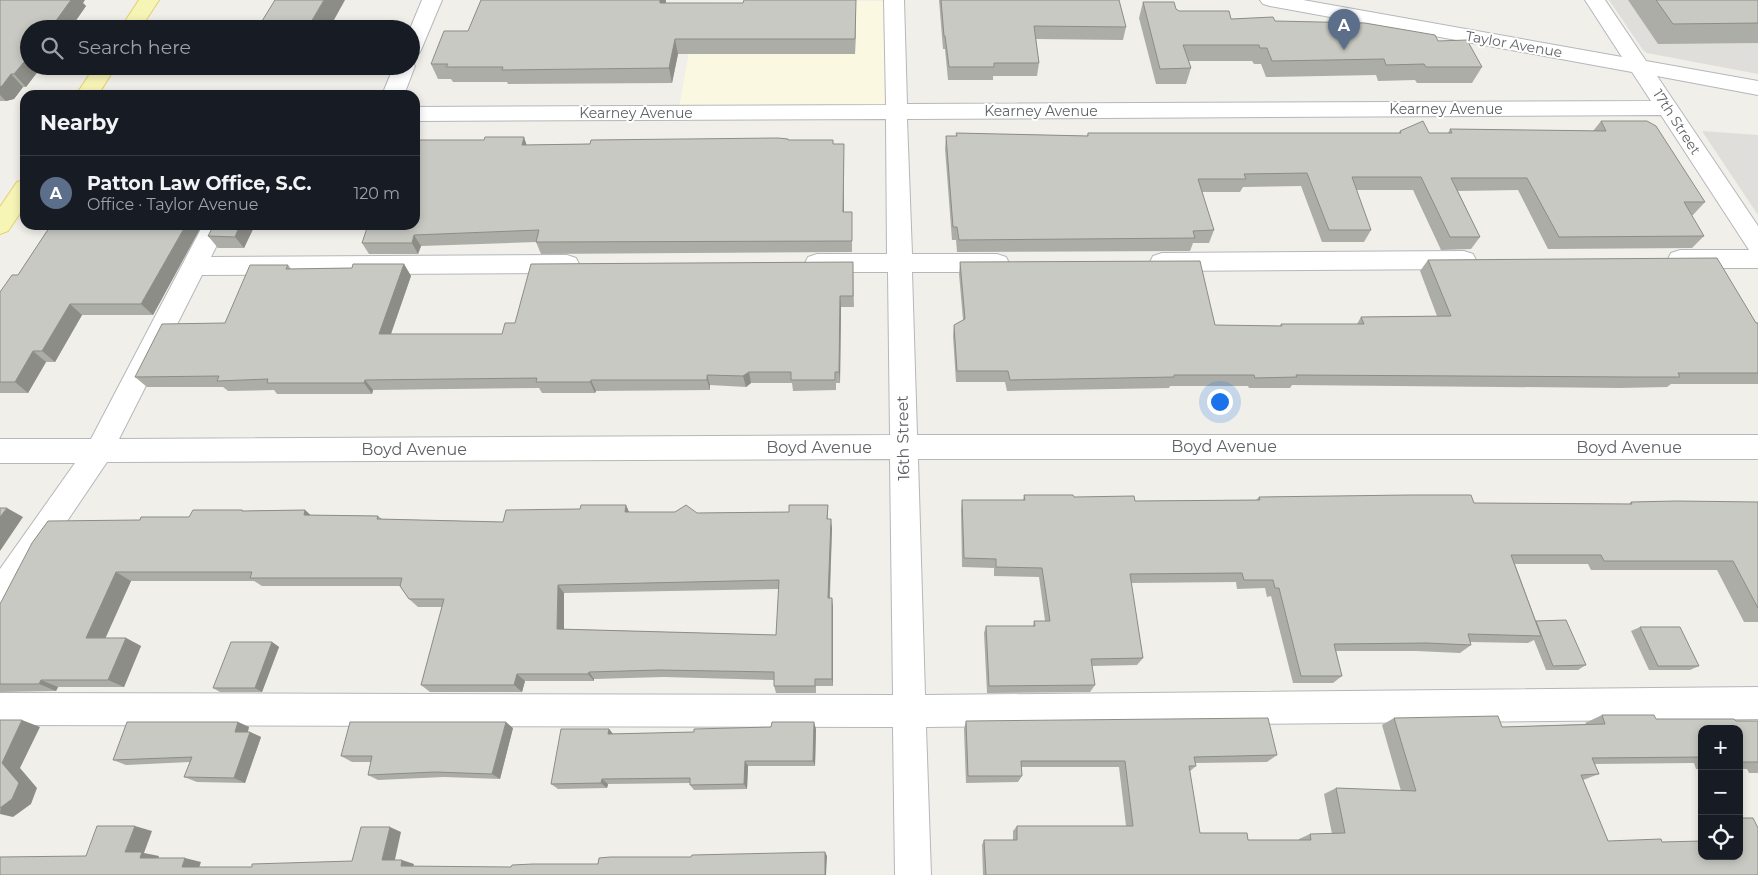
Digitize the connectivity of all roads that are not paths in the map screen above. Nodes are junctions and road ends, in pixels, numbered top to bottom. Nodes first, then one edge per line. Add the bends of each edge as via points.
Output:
1 (149, 0) edge
2 (432, 0) edge
3 (894, 0) edge
4 (1270, 0) edge
5 (1596, 0) edge
6 (136, 20) edge
7 (420, 29) edge
8 (1640, 67) junction
9 (100, 75) edge
10 (401, 75) edge
11 (1758, 88) edge
12 (90, 90) edge
13 (396, 90) edge
14 (1667, 108) junction
15 (896, 112) junction
16 (420, 114) edge
17 (20, 195) edge
18 (0, 225) edge
19 (212, 230) edge
20 (1758, 245) edge
21 (1657, 259) edge
22 (1758, 259) edge
23 (1488, 260) edge
24 (1020, 262) edge
25 (1140, 262) edge
26 (794, 263) edge
27 (900, 263) junction
28 (594, 264) edge
29 (194, 266) junction
30 (904, 447) junction
31 (1758, 447) edge
32 (0, 451) edge
33 (99, 451) junction
34 (0, 594) edge
35 (1758, 703) edge
36 (0, 709) edge
37 (910, 711) junction
38 (913, 875) edge

1 - 6 main road
2 - 7 street
3 - 15 street, 16th Street
4 - 8 street, Taylor Avenue
5 - 8 street, 17th Street
8 - 11 street, Taylor Avenue
8 - 14 street, 17th Street
9 - 12 main road
10 - 13 street
14 - 15 street, Kearney Avenue
14 - 20 street, 17th Street
15 - 16 street, Kearney Avenue
15 - 27 street, 16th Street
17 - 18 main road
19 - 29 street
21 - 22 street
23 - 25 street
24 - 27 street
26 - 27 street
27 - 30 street, 16th Street
28 - 29 street
29 - 33 street
30 - 31 street, Boyd Avenue
30 - 33 street, Boyd Avenue
30 - 37 street, 16th Street
32 - 33 street, Boyd Avenue
33 - 34 street
35 - 37 street
36 - 37 street
37 - 38 street, 16th Street

